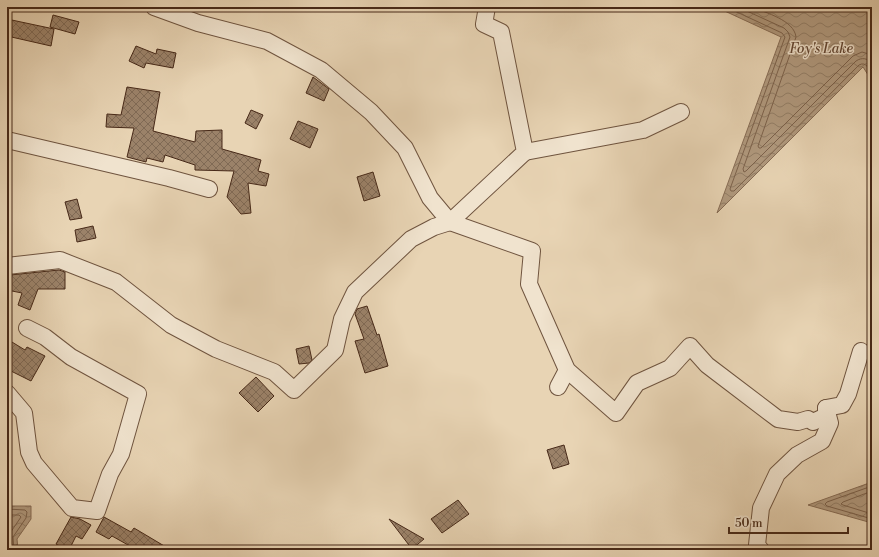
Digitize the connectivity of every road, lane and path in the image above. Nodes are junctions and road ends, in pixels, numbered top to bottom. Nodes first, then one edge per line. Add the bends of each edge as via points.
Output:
1 (154, 7) edge
2 (487, 7) edge
3 (681, 112) dead end
4 (7, 140) edge
5 (526, 152) junction
6 (209, 190) dead end
7 (450, 222) junction
8 (7, 266) edge
9 (27, 328) dead end
10 (861, 352) dead end
11 (567, 370) junction
12 (558, 387) dead end
13 (7, 393) edge
14 (826, 408) junction
15 (761, 550) edge

1 - 7 street via 198,23 267,41 321,70 371,112 405,148 430,198
2 - 5 street via 484,24 501,32
3 - 5 street via 643,130
4 - 6 street via 169,178
5 - 7 street
7 - 8 street via 411,239 355,292 342,319 335,350 294,390 274,372 216,348 171,325 116,282 60,260
7 - 11 street via 532,251 529,284
9 - 13 street via 45,337 71,358 138,394 121,454 110,474 97,511 72,508 34,462 29,452 24,413
10 - 14 street via 842,405
11 - 12 street
11 - 14 street via 616,413 637,383 670,368 690,346 707,365 778,418 798,422 808,419 813,422 826,416
14 - 15 street via 830,423 822,441 797,456 777,474 761,508 756,545

